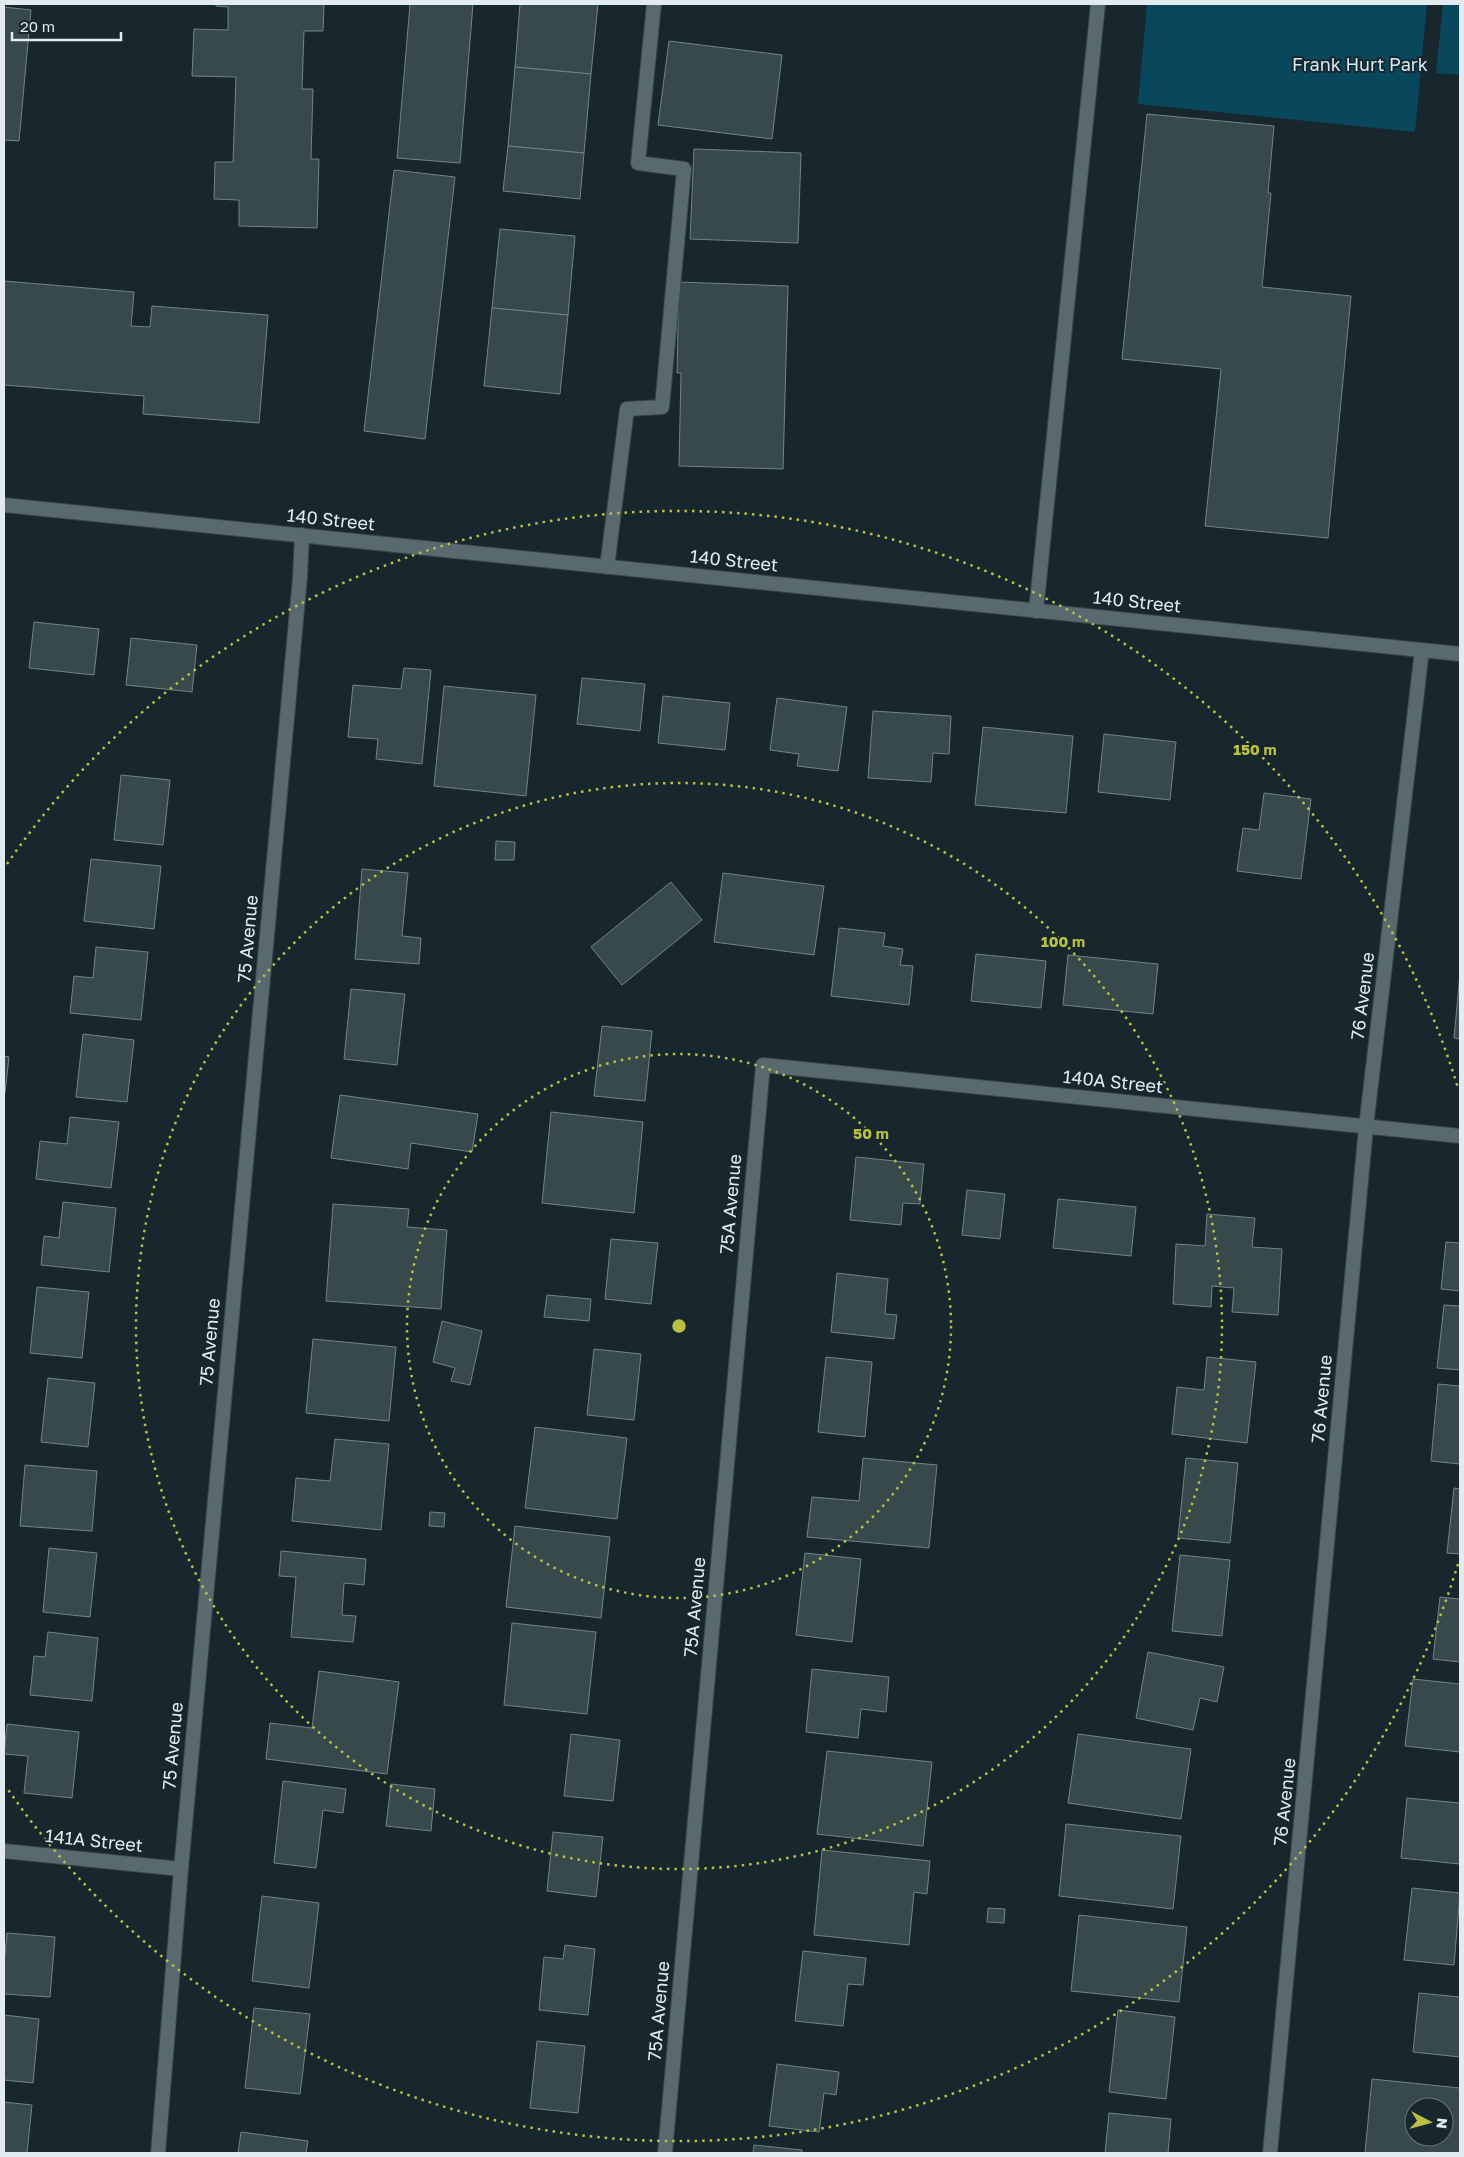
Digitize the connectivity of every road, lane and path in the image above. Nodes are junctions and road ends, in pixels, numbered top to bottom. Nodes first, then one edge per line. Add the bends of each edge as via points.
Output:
1 (654, 4) edge
2 (1098, 4) edge
3 (4, 505) edge
4 (302, 535) junction
5 (607, 566) junction
6 (1036, 610) junction
7 (1422, 650) junction
8 (1460, 654) edge
9 (763, 1065) joint
10 (1366, 1127) junction
11 (1460, 1136) edge
12 (4, 1851) edge
13 (181, 1869) junction
14 (158, 2153) edge
15 (665, 2153) edge
16 (1270, 2153) edge

1 - 5 street via 638,163 684,168 662,407 627,409
2 - 6 street
3 - 4 street, 140 Street
4 - 5 street, 140 Street
4 - 13 street, 75 Avenue
5 - 6 street, 140 Street
6 - 7 street, 140 Street
7 - 8 street, 140 Street
7 - 10 street, 76 Avenue
9 - 10 street, 140A Street
9 - 15 street, 75A Avenue
10 - 11 street, 140A Street
10 - 16 street, 76 Avenue
12 - 13 street, 141A Street
13 - 14 street, 75 Avenue

